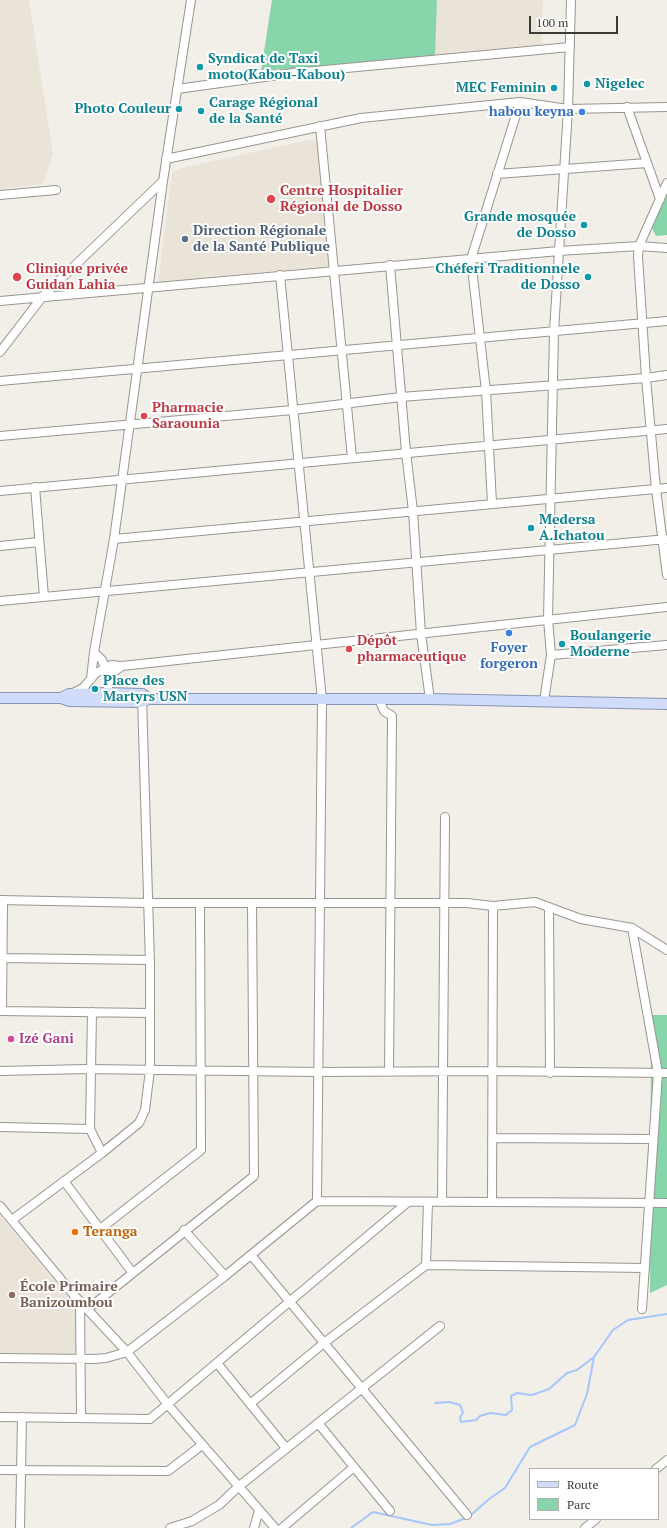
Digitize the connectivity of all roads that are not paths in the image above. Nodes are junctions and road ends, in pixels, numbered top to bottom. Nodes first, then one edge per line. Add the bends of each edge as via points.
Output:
1 (191, 0) edge
2 (571, 0) edge
3 (570, 46) junction
4 (177, 89) junction
5 (520, 102) junction
6 (627, 107) junction
7 (667, 107) edge
8 (568, 108) junction
9 (320, 126) junction
10 (166, 159) junction
11 (647, 163) junction
12 (564, 170) junction
13 (497, 174) junction
14 (163, 181) junction
15 (667, 183) edge
16 (56, 190) dead end
17 (0, 195) edge
18 (660, 199) junction
19 (638, 246) junction
20 (667, 248) edge
21 (559, 251) junction
22 (471, 259) junction
23 (390, 265) junction
24 (334, 271) junction
25 (280, 275) junction
26 (149, 287) junction
27 (43, 296) junction
28 (0, 301) edge
29 (667, 321) edge
30 (642, 324) junction
31 (554, 332) junction
32 (481, 338) junction
33 (397, 345) junction
34 (341, 351) junction
35 (0, 352) edge
36 (288, 355) junction
37 (137, 369) junction
38 (667, 375) edge
39 (646, 378) junction
40 (0, 381) edge
41 (553, 386) junction
42 (486, 391) junction
43 (401, 397) junction
44 (346, 404) junction
45 (293, 410) junction
46 (130, 425) junction
47 (667, 428) edge
48 (651, 430) junction
49 (0, 436) edge
50 (551, 439) junction
51 (489, 444) junction
52 (406, 452) junction
53 (352, 458) junction
54 (298, 463) junction
55 (122, 479) junction
56 (35, 487) junction
57 (667, 488) edge
58 (656, 489) junction
59 (0, 491) edge
60 (550, 498) junction
61 (492, 503) junction
62 (413, 511) junction
63 (304, 520) junction
64 (114, 539) junction
65 (665, 539) edge
66 (39, 542) junction
67 (0, 546) edge
68 (550, 549) junction
69 (416, 561) junction
70 (309, 571) junction
71 (667, 574) edge
72 (104, 592) junction
73 (44, 597) junction
74 (0, 601) edge
75 (667, 607) edge
76 (548, 619) junction
77 (421, 634) junction
78 (317, 645) junction
79 (667, 646) edge
80 (94, 652) junction
81 (551, 655) junction
82 (106, 665) junction
83 (122, 666) junction
84 (109, 678) junction
85 (91, 679) junction
86 (65, 696) junction
87 (88, 697) junction
88 (108, 697) junction
89 (0, 698) edge
90 (144, 699) junction
91 (379, 699) junction
92 (430, 699) junction
93 (322, 700) junction
94 (544, 701) junction
95 (667, 704) edge
96 (445, 817) dead end
97 (2, 900) edge
98 (320, 902) junction
99 (148, 903) junction
100 (200, 903) junction
101 (252, 903) junction
102 (391, 903) junction
103 (445, 903) junction
104 (493, 906) junction
105 (548, 907) junction
106 (632, 928) junction
107 (667, 950) edge
108 (2, 958) junction
109 (150, 960) junction
110 (1, 1011) edge
111 (92, 1012) junction
112 (150, 1013) junction
113 (91, 1069) junction
114 (150, 1070) junction
115 (0, 1071) edge
116 (200, 1071) junction
117 (492, 1071) junction
118 (254, 1072) junction
119 (318, 1072) junction
120 (389, 1072) junction
121 (444, 1072) junction
122 (550, 1073) junction
123 (658, 1073) junction
124 (667, 1073) edge
125 (0, 1127) edge
126 (90, 1130) junction
127 (492, 1138) junction
128 (653, 1139) junction
129 (102, 1153) junction
130 (64, 1181) junction
131 (317, 1201) junction
132 (408, 1202) junction
133 (428, 1202) junction
134 (442, 1202) junction
135 (492, 1202) junction
136 (648, 1203) junction
137 (667, 1203) edge
138 (0, 1206) edge
139 (12, 1220) junction
140 (99, 1230) junction
141 (184, 1230) junction
142 (251, 1255) junction
143 (426, 1265) junction
144 (645, 1268) junction
145 (132, 1272) junction
146 (225, 1276) junction
147 (80, 1301) junction
148 (290, 1302) junction
149 (88, 1309) junction
150 (642, 1309) dead end
151 (440, 1326) dead end
152 (324, 1343) junction
153 (127, 1352) junction
154 (0, 1358) edge
155 (81, 1358) junction
156 (217, 1364) junction
157 (362, 1388) junction
158 (168, 1404) junction
159 (250, 1404) junction
160 (0, 1417) edge
161 (22, 1417) junction
162 (81, 1418) junction
163 (318, 1423) junction
164 (202, 1445) junction
165 (286, 1448) junction
166 (667, 1460) edge
167 (354, 1468) junction
168 (657, 1468) edge
169 (0, 1470) edge
170 (21, 1470) junction
171 (238, 1487) junction
172 (259, 1510) junction
173 (390, 1511) dead end
174 (467, 1515) dead end
175 (595, 1520) edge
176 (175, 1527) edge
177 (20, 1528) edge
178 (254, 1528) edge
179 (275, 1528) edge
180 (282, 1528) edge
181 (585, 1528) edge

1 - 4 street
2 - 3 street
3 - 4 street via 293,73
3 - 8 street
4 - 10 street
5 - 8 street
5 - 9 street via 361,118
5 - 13 street
6 - 7 street
6 - 8 street
6 - 11 street
8 - 12 street
9 - 10 street
9 - 24 street
10 - 14 street
11 - 12 street
11 - 18 street
12 - 13 street
12 - 21 street
13 - 22 street
14 - 26 street
14 - 27 street
15 - 18 street
16 - 17 street
18 - 19 street
19 - 20 street
19 - 21 street
19 - 30 street
21 - 22 street
21 - 31 street
22 - 23 street
22 - 32 street
23 - 24 street
23 - 33 street
24 - 25 street
24 - 34 street
25 - 26 street
25 - 36 street
26 - 27 street
26 - 37 street
27 - 28 street
27 - 35 street
29 - 30 street
30 - 31 street
30 - 39 street
31 - 32 street
31 - 41 street
32 - 33 street
32 - 42 street
33 - 34 street
33 - 43 street
34 - 36 street
34 - 44 street
36 - 37 street
36 - 45 street
37 - 40 street
37 - 46 street
38 - 39 street
39 - 41 street
39 - 48 street
41 - 42 street
41 - 50 street
42 - 43 street
42 - 51 street
43 - 44 street
43 - 52 street
44 - 45 street
44 - 53 street
45 - 46 street
45 - 54 street
46 - 49 street
46 - 55 street
47 - 48 street
48 - 50 street
48 - 58 street
50 - 51 street
50 - 60 street
51 - 52 street
51 - 61 street
52 - 53 street
52 - 62 street
53 - 54 street
54 - 55 street
54 - 63 street
55 - 56 street
55 - 64 street
56 - 59 street
56 - 66 street
57 - 58 street
58 - 60 street
58 - 65 street
60 - 61 street
60 - 68 street
61 - 62 street
62 - 63 street
62 - 69 street
63 - 64 street
63 - 70 street
64 - 72 street
65 - 68 street
65 - 71 street
66 - 67 street
66 - 73 street
68 - 69 street
68 - 76 street
69 - 70 street
69 - 77 street
70 - 72 street
70 - 78 street
72 - 73 street
72 - 80 street
73 - 74 street
75 - 76 street
76 - 77 street
76 - 81 street
77 - 78 street
77 - 92 street
78 - 83 street
78 - 93 street
79 - 81 street
80 - 82 street
80 - 85 street
81 - 94 street
82 - 83 street
82 - 84 street
82 - 85 street
83 - 84 street
84 - 88 street
85 - 86 street via 83,688
85 - 87 street
86 - 87 main road
86 - 89 main road
87 - 88 main road
88 - 90 main road
90 - 93 main road
90 - 99 street
91 - 92 main road
91 - 93 main road
91 - 102 street via 384,711 392,716
92 - 94 main road
93 - 98 street
94 - 95 main road
96 - 103 street
97 - 99 street
97 - 108 street
98 - 101 street
98 - 102 street
98 - 119 street
99 - 100 street
99 - 109 street
100 - 101 street
100 - 116 street
101 - 118 street
102 - 103 street
102 - 120 street
103 - 104 street
103 - 121 street
104 - 105 street via 535,902
104 - 117 street
105 - 106 street via 581,919
105 - 122 street
106 - 107 street
106 - 123 street
108 - 109 street
108 - 110 street
109 - 112 street
110 - 111 street
111 - 112 street
111 - 113 street
112 - 114 street
113 - 114 street
113 - 115 street
113 - 126 street
114 - 116 street
114 - 129 street via 145,1110 139,1123
116 - 118 street
116 - 140 street via 201,1150
117 - 121 street
117 - 122 street
117 - 127 street
118 - 119 street
118 - 141 street via 254,1176
119 - 120 street
119 - 131 street
120 - 121 street
121 - 134 street
122 - 123 street
123 - 124 street
123 - 128 street
125 - 126 street
126 - 129 street
127 - 128 street
127 - 135 street
128 - 136 street
129 - 130 street
130 - 139 street
130 - 140 street
131 - 132 street
131 - 142 street
132 - 133 street
132 - 148 street
133 - 134 street
133 - 143 street
134 - 135 street
135 - 136 street
136 - 137 street
136 - 144 street
138 - 139 street
139 - 147 street
140 - 145 street
141 - 145 street
141 - 146 street
142 - 146 street
142 - 148 street
143 - 144 street
143 - 152 street
144 - 150 street
145 - 149 street
146 - 153 street
147 - 149 street
147 - 155 street
148 - 152 street
148 - 156 street
149 - 153 street
151 - 157 street
152 - 157 street
152 - 159 street
153 - 155 street via 106,1358
153 - 158 street
154 - 155 street
155 - 162 street
156 - 158 street
156 - 159 street
157 - 163 street
157 - 174 street
158 - 162 street via 150,1419
158 - 164 street
159 - 165 street
160 - 161 street
161 - 162 street
161 - 170 street
163 - 165 street
163 - 167 street
164 - 170 street via 168,1471
164 - 171 street
165 - 171 street
166 - 168 street
167 - 173 street
167 - 180 street
169 - 170 street
170 - 177 street
171 - 172 street
171 - 176 street via 219,1505
172 - 178 street
172 - 179 street
175 - 181 street

